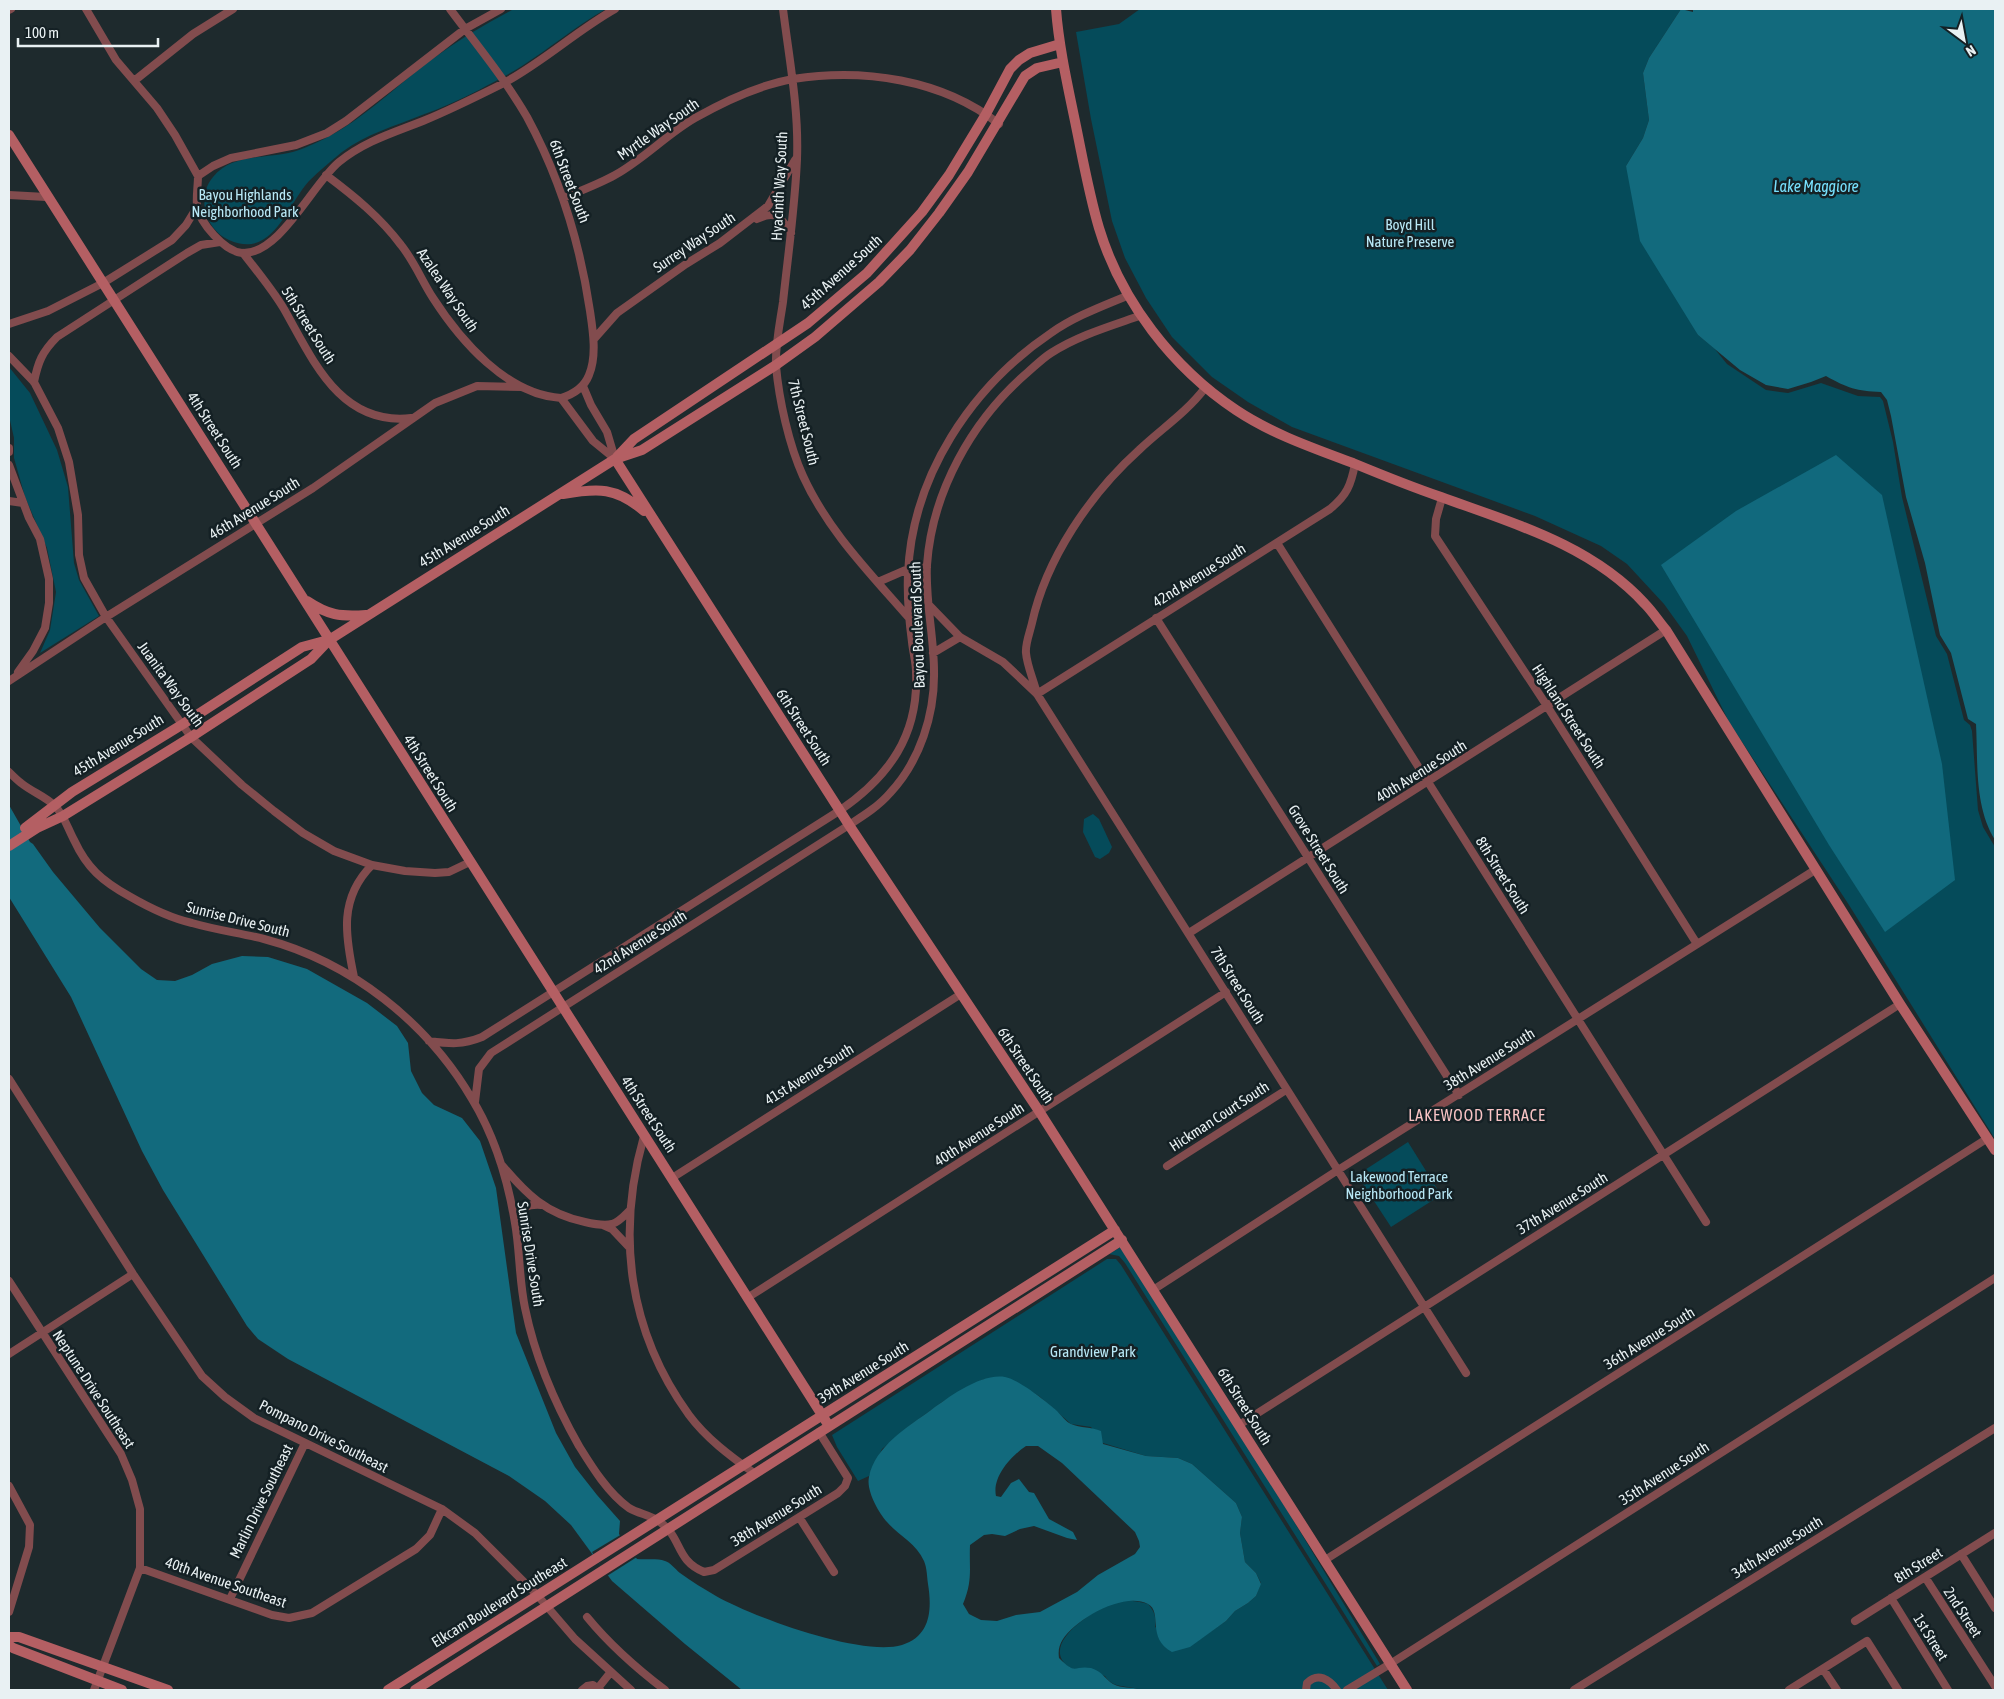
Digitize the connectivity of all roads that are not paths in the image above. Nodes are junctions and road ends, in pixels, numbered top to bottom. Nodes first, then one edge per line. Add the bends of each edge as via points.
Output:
1 (86, 9) edge
2 (233, 9) edge
3 (450, 9) edge
4 (501, 9) edge
5 (615, 9) edge
6 (783, 9) edge
7 (1056, 9) edge
8 (465, 28) junction
9 (1060, 44) junction
10 (1062, 62) junction
11 (792, 79) junction
12 (134, 81) junction
13 (505, 82) junction
14 (986, 114) junction
15 (999, 124) junction
16 (9, 135) edge
17 (797, 158) junction
18 (326, 175) junction
19 (198, 176) junction
20 (9, 195) edge
21 (46, 196) junction
22 (563, 198) junction
23 (197, 207) junction
24 (746, 224) junction
25 (791, 233) junction
26 (220, 242) junction
27 (243, 253) junction
28 (103, 283) junction
29 (1130, 295) junction
30 (113, 299) junction
31 (1142, 315) junction
32 (9, 324) edge
33 (594, 338) junction
34 (778, 344) junction
35 (9, 356) edge
36 (776, 365) junction
37 (34, 382) junction
38 (583, 386) junction
39 (522, 387) junction
40 (1205, 388) junction
41 (561, 398) junction
42 (414, 418) junction
43 (9, 448) edge
44 (9, 452) edge
45 (615, 459) junction
46 (1355, 464) junction
47 (9, 465) edge
48 (556, 496) junction
49 (1442, 498) junction
50 (9, 501) edge
51 (23, 503) junction
52 (653, 518) junction
53 (256, 522) junction
54 (1276, 543) junction
55 (927, 567) junction
56 (908, 569) junction
57 (878, 582) junction
58 (304, 599) junction
59 (930, 606) junction
60 (368, 615) junction
61 (106, 617) junction
62 (909, 618) junction
63 (1156, 618) junction
64 (1666, 630) junction
65 (960, 637) junction
66 (329, 640) junction
67 (933, 652) junction
68 (11, 679) edge
69 (1037, 694) junction
70 (1547, 706) junction
71 (183, 724) junction
72 (191, 737) junction
73 (9, 772) edge
74 (1428, 783) junction
75 (54, 805) junction
76 (839, 811) junction
77 (63, 816) junction
78 (849, 825) junction
79 (25, 832) junction
80 (9, 838) edge
81 (9, 846) edge
82 (768, 856) junction
83 (1308, 857) junction
84 (470, 862) junction
85 (372, 865) junction
86 (1815, 870) junction
87 (777, 871) junction
88 (1190, 933) junction
89 (1697, 944) junction
90 (354, 977) junction
91 (552, 992) junction
92 (1226, 992) junction
93 (961, 994) junction
94 (1900, 1004) junction
95 (562, 1007) junction
96 (1577, 1019) junction
97 (430, 1041) junction
98 (9, 1079) edge
99 (1286, 1090) junction
100 (1459, 1095) junction
101 (474, 1102) junction
102 (1039, 1112) junction
103 (644, 1136) junction
104 (1988, 1138) junction
105 (1995, 1150) edge
106 (1662, 1155) junction
107 (499, 1162) junction
108 (1167, 1166) dead end
109 (1338, 1170) junction
110 (672, 1178) junction
111 (541, 1205) junction
112 (630, 1210) junction
113 (515, 1221) junction
114 (1706, 1222) dead end
115 (603, 1225) junction
116 (1116, 1230) junction
117 (1122, 1240) junction
118 (628, 1247) junction
119 (133, 1274) junction
120 (1995, 1278) edge
121 (9, 1281) edge
122 (1153, 1290) junction
123 (747, 1298) junction
124 (1425, 1306) junction
125 (42, 1332) junction
126 (9, 1354) edge
127 (1466, 1373) dead end
128 (822, 1416) junction
129 (1239, 1425) junction
130 (829, 1426) junction
131 (1995, 1428) edge
132 (819, 1432) junction
133 (305, 1443) junction
134 (743, 1466) junction
135 (754, 1473) junction
136 (9, 1486) edge
137 (442, 1509) junction
138 (800, 1517) junction
139 (657, 1520) junction
140 (668, 1528) junction
141 (1995, 1533) edge
142 (627, 1540) joint
143 (633, 1550) joint
144 (1961, 1554) junction
145 (1325, 1560) junction
146 (140, 1568) junction
147 (714, 1570) joint
148 (834, 1572) dead end
149 (1925, 1577) junction
150 (538, 1596) junction
151 (1891, 1598) junction
152 (230, 1599) junction
153 (546, 1606) junction
154 (1995, 1608) edge
155 (9, 1612) edge
156 (587, 1617) dead end
157 (1855, 1621) dead end
158 (9, 1637) edge
159 (9, 1645) edge
160 (441, 1657) junction
161 (1390, 1664) junction
162 (103, 1667) junction
163 (450, 1668) junction
164 (1823, 1669) junction
165 (610, 1673) junction
166 (96, 1685) edge
167 (1995, 1686) edge
168 (599, 1689) edge
169 (122, 1690) edge
170 (168, 1690) edge
171 (388, 1690) edge
172 (416, 1690) edge
173 (582, 1690) edge
174 (631, 1690) edge
175 (665, 1690) edge
176 (1306, 1690) edge
177 (1337, 1690) edge
178 (1347, 1690) edge
179 (1407, 1690) edge
180 (1574, 1690) edge
181 (1789, 1690) edge
182 (1837, 1690) edge
183 (1898, 1690) edge
184 (1948, 1690) edge

1 - 12 street via 116,60
2 - 12 street via 194,34
3 - 8 street, 6th Street South
4 - 8 street
5 - 13 street
6 - 11 street, Hyacinth Way South
7 - 9 street
8 - 13 street, 6th Street South
8 - 19 street via 327,133 296,145 231,158
9 - 10 street
9 - 14 street, 45th Avenue South via 1030,53 1010,69
10 - 15 street, 45th Avenue South via 1037,68 1025,76
10 - 29 street via 1100,229 1111,260
11 - 14 street, Myrtle Way South via 827,76 884,78 940,91
11 - 17 street, Hyacinth Way South
11 - 22 street, Myrtle Way South via 724,103 694,119 615,176
12 - 19 street via 176,135
13 - 18 street via 461,105 371,140 337,163
13 - 22 street, 6th Street South via 540,144
14 - 15 street, Myrtle Way South
14 - 34 street, 45th Avenue South via 949,175 895,244 840,297
15 - 36 street, 45th Avenue South via 910,250 846,311
16 - 21 street, 4th Street South
17 - 24 street, Surrey Way South via 768,206
17 - 25 street, Hyacinth Way South
18 - 27 street via 281,233 260,248
18 - 39 street, Azalea Way South via 377,216 402,246 453,328 467,344
19 - 23 street
20 - 21 street
21 - 28 street, 4th Street South
22 - 33 street, 6th Street South via 583,265
23 - 26 street
23 - 28 street via 172,240
24 - 25 street via 773,215 780,218
24 - 33 street, Surrey Way South via 616,313
25 - 34 street, Hyacinth Way South
26 - 27 street
26 - 30 street via 201,245
27 - 42 street, 5th Street South via 283,308 309,356 340,395 375,416 396,420
28 - 30 street, 4th Street South
28 - 32 street via 48,312
29 - 31 street
29 - 56 street, Bayou Boulevard South via 1052,332 1011,364 978,398 944,449 928,483 918,510
30 - 37 street via 44,349
30 - 53 street, 4th Street South
31 - 40 street via 1156,336
31 - 55 street, Bayou Boulevard South via 1080,337 1049,354 998,400 975,432 944,489 930,541
33 - 38 street, 6th Street South via 590,374
34 - 36 street, Hyacinth Way South
34 - 45 street, 45th Avenue South via 634,439
35 - 37 street, Juanita Way South
36 - 45 street, 45th Avenue South via 642,450
36 - 57 street, 7th Street South via 791,439 802,474 841,540
37 - 61 street, Juanita Way South via 58,428 69,462 84,578
38 - 41 street via 574,394
38 - 45 street, 6th Street South via 607,432
39 - 41 street, Azalea Way South via 548,397
39 - 42 street, 46th Avenue South via 477,386 435,403
40 - 46 street via 1268,429
40 - 69 street via 1102,490 1053,563 1035,608 1026,653
41 - 45 street, 6th Street South via 593,441
42 - 53 street, 46th Avenue South via 313,488
43 - 44 street
45 - 48 street, 45th Avenue South
45 - 52 street, 6th Street South
46 - 49 street
46 - 54 street, 42nd Avenue South via 1343,498
47 - 51 street
48 - 52 street via 593,489 613,492
48 - 60 street, 45th Avenue South
49 - 64 street via 1541,533 1573,548 1623,584
49 - 70 street, Highland Street South via 1436,519 1436,536
50 - 51 street
51 - 68 street via 45,558 49,603 45,628 34,651
52 - 76 street, 6th Street South
53 - 58 street, 4th Street South
53 - 61 street, 46th Avenue South
54 - 63 street, 42nd Avenue South
54 - 74 street, 8th Street South
55 - 56 street
55 - 59 street, Bayou Boulevard South
56 - 57 street
56 - 62 street, Bayou Boulevard South
57 - 62 street, 7th Street South
58 - 60 street via 331,614
58 - 66 street, 4th Street South
59 - 65 street, 7th Street South
59 - 67 street, Bayou Boulevard South
60 - 66 street, 45th Avenue South
61 - 68 street, 46th Avenue South
61 - 71 street, Juanita Way South
62 - 76 street, Bayou Boulevard South via 916,672 915,697 902,744 874,784
63 - 69 street, 42nd Avenue South
63 - 83 street, Grove Street South
64 - 70 street, 40th Avenue South
64 - 86 street
65 - 67 street
65 - 69 street, 7th Street South via 1003,662
66 - 71 street, 45th Avenue South via 302,646
66 - 72 street, 45th Avenue South via 312,659
66 - 84 street, 4th Street South
67 - 78 street, Bayou Boulevard South via 933,702 925,733 909,769 890,793
69 - 88 street, 7th Street South
70 - 74 street, 40th Avenue South
70 - 89 street, Highland Street South
71 - 72 street, Juanita Way South
71 - 75 street, 45th Avenue South
72 - 77 street, 45th Avenue South
72 - 85 street, Juanita Way South via 242,785 303,833 334,852
73 - 75 street, Sunrise Drive South
74 - 83 street, 40th Avenue South
74 - 96 street, 8th Street South
75 - 77 street, Sunrise Drive South
75 - 79 street, 45th Avenue South
76 - 78 street, 6th Street South
76 - 82 street, 42nd Avenue South
77 - 79 street, 45th Avenue South
77 - 90 street, Sunrise Drive South via 90,869 129,896 189,923 293,948
78 - 87 street, 42nd Avenue South
78 - 93 street, 6th Street South
79 - 80 street
79 - 81 street
82 - 87 street
82 - 91 street, 42nd Avenue South
83 - 88 street, 40th Avenue South
83 - 100 street, Grove Street South
84 - 85 street, Juanita Way South via 449,872 435,873
84 - 91 street, 4th Street South
85 - 90 street via 360,877 348,911
86 - 89 street, 38th Avenue South
86 - 94 street
87 - 95 street, 42nd Avenue South
88 - 92 street, 7th Street South
89 - 96 street, 38th Avenue South
90 - 97 street, Sunrise Drive South via 375,991
91 - 95 street, 4th Street South
91 - 97 street, 42nd Avenue South via 497,1028 466,1043
92 - 99 street, 7th Street South
92 - 102 street, 40th Avenue South
93 - 102 street, 6th Street South
93 - 110 street, 41st Avenue South
94 - 104 street
94 - 106 street, 37th Avenue South
95 - 101 street, 42nd Avenue South via 490,1053 479,1069
95 - 103 street, 4th Street South
96 - 100 street, 38th Avenue South
96 - 106 street, 8th Street South
97 - 101 street, Sunrise Drive South via 456,1072
98 - 119 street, Pompano Drive Southeast
99 - 108 street, Hickman Court South
99 - 109 street, 7th Street South
100 - 109 street, 38th Avenue South
101 - 107 street, Sunrise Drive South
102 - 116 street, 6th Street South
102 - 123 street, 40th Avenue South
103 - 110 street, 4th Street South
103 - 112 street via 635,1168
104 - 105 street
104 - 145 street, 36th Avenue South
106 - 114 street, 8th Street South
106 - 124 street, 37th Avenue South
107 - 111 street
107 - 113 street, Sunrise Drive South
109 - 122 street, 38th Avenue South
109 - 124 street, 7th Street South
110 - 123 street, 4th Street South
111 - 113 street via 531,1204 520,1210
111 - 115 street via 573,1220
112 - 115 street via 614,1224
112 - 118 street
113 - 139 street, Sunrise Drive South via 524,1305 547,1384 590,1463 610,1489 630,1508
115 - 118 street via 612,1229
116 - 117 street, 6th Street South
116 - 128 street, 39th Avenue South
117 - 122 street, 6th Street South
117 - 130 street, 39th Avenue South
118 - 134 street via 638,1310 652,1350 669,1384 690,1416
119 - 125 street
119 - 133 street, Pompano Drive Southeast via 202,1376 254,1418
120 - 161 street, 35th Avenue South
121 - 125 street, Neptune Drive Southeast
122 - 129 street, 6th Street South
123 - 128 street, 4th Street South
124 - 127 street, 7th Street South
124 - 129 street, 37th Avenue South
125 - 126 street
125 - 146 street, Neptune Drive Southeast via 121,1454 140,1510
128 - 130 street, 4th Street South
128 - 134 street, 39th Avenue South
129 - 145 street, 6th Street South
130 - 132 street, 39th Avenue South
131 - 180 street, 34th Avenue South
132 - 135 street, 39th Avenue South
132 - 138 street, 38th Avenue South via 848,1478 838,1493
133 - 137 street, Pompano Drive Southeast
133 - 152 street, Marlin Drive Southeast
134 - 135 street
134 - 139 street, 39th Avenue South
135 - 140 street, 39th Avenue South
136 - 155 street via 30,1525 29,1547
137 - 150 street, Pompano Drive Southeast via 475,1533
137 - 152 street, 40th Avenue Southeast via 430,1535 416,1549 312,1613 289,1618
138 - 147 street, 38th Avenue South
138 - 148 street
139 - 140 street, Sunrise Drive South
139 - 142 street, 39th Avenue South
140 - 143 street, 39th Avenue South
140 - 147 street, Sunrise Drive South via 686,1562 704,1572
141 - 144 street, 8th Street
142 - 150 street, Elkcam Boulevard Southeast
143 - 153 street, Elkcam Boulevard Southeast
144 - 149 street, 8th Street
144 - 154 street
145 - 161 street, 6th Street South
146 - 152 street, 40th Avenue Southeast
146 - 162 street, Neptune Drive Southeast
149 - 151 street, 8th Street
149 - 167 street, 2nd Street
150 - 153 street, Pompano Drive Southeast
150 - 160 street, Elkcam Boulevard Southeast
151 - 157 street, 8th Street
151 - 184 street, 1st Street
153 - 163 street, Elkcam Boulevard Southeast
153 - 165 street, Pompano Drive Southeast
156 - 175 street via 605,1639
158 - 162 street via 19,1637
159 - 166 street
160 - 163 street
160 - 171 street, Elkcam Boulevard Southeast
161 - 178 street, 35th Avenue South
161 - 179 street, 6th Street South
162 - 166 street, Neptune Drive Southeast
162 - 170 street
163 - 172 street, Elkcam Boulevard Southeast
164 - 181 street
164 - 182 street
164 - 183 street via 1867,1641
165 - 168 street
165 - 174 street, Pompano Drive Southeast
166 - 169 street
168 - 173 street via 590,1685
176 - 177 street via 1307,1683 1318,1677 1331,1682

